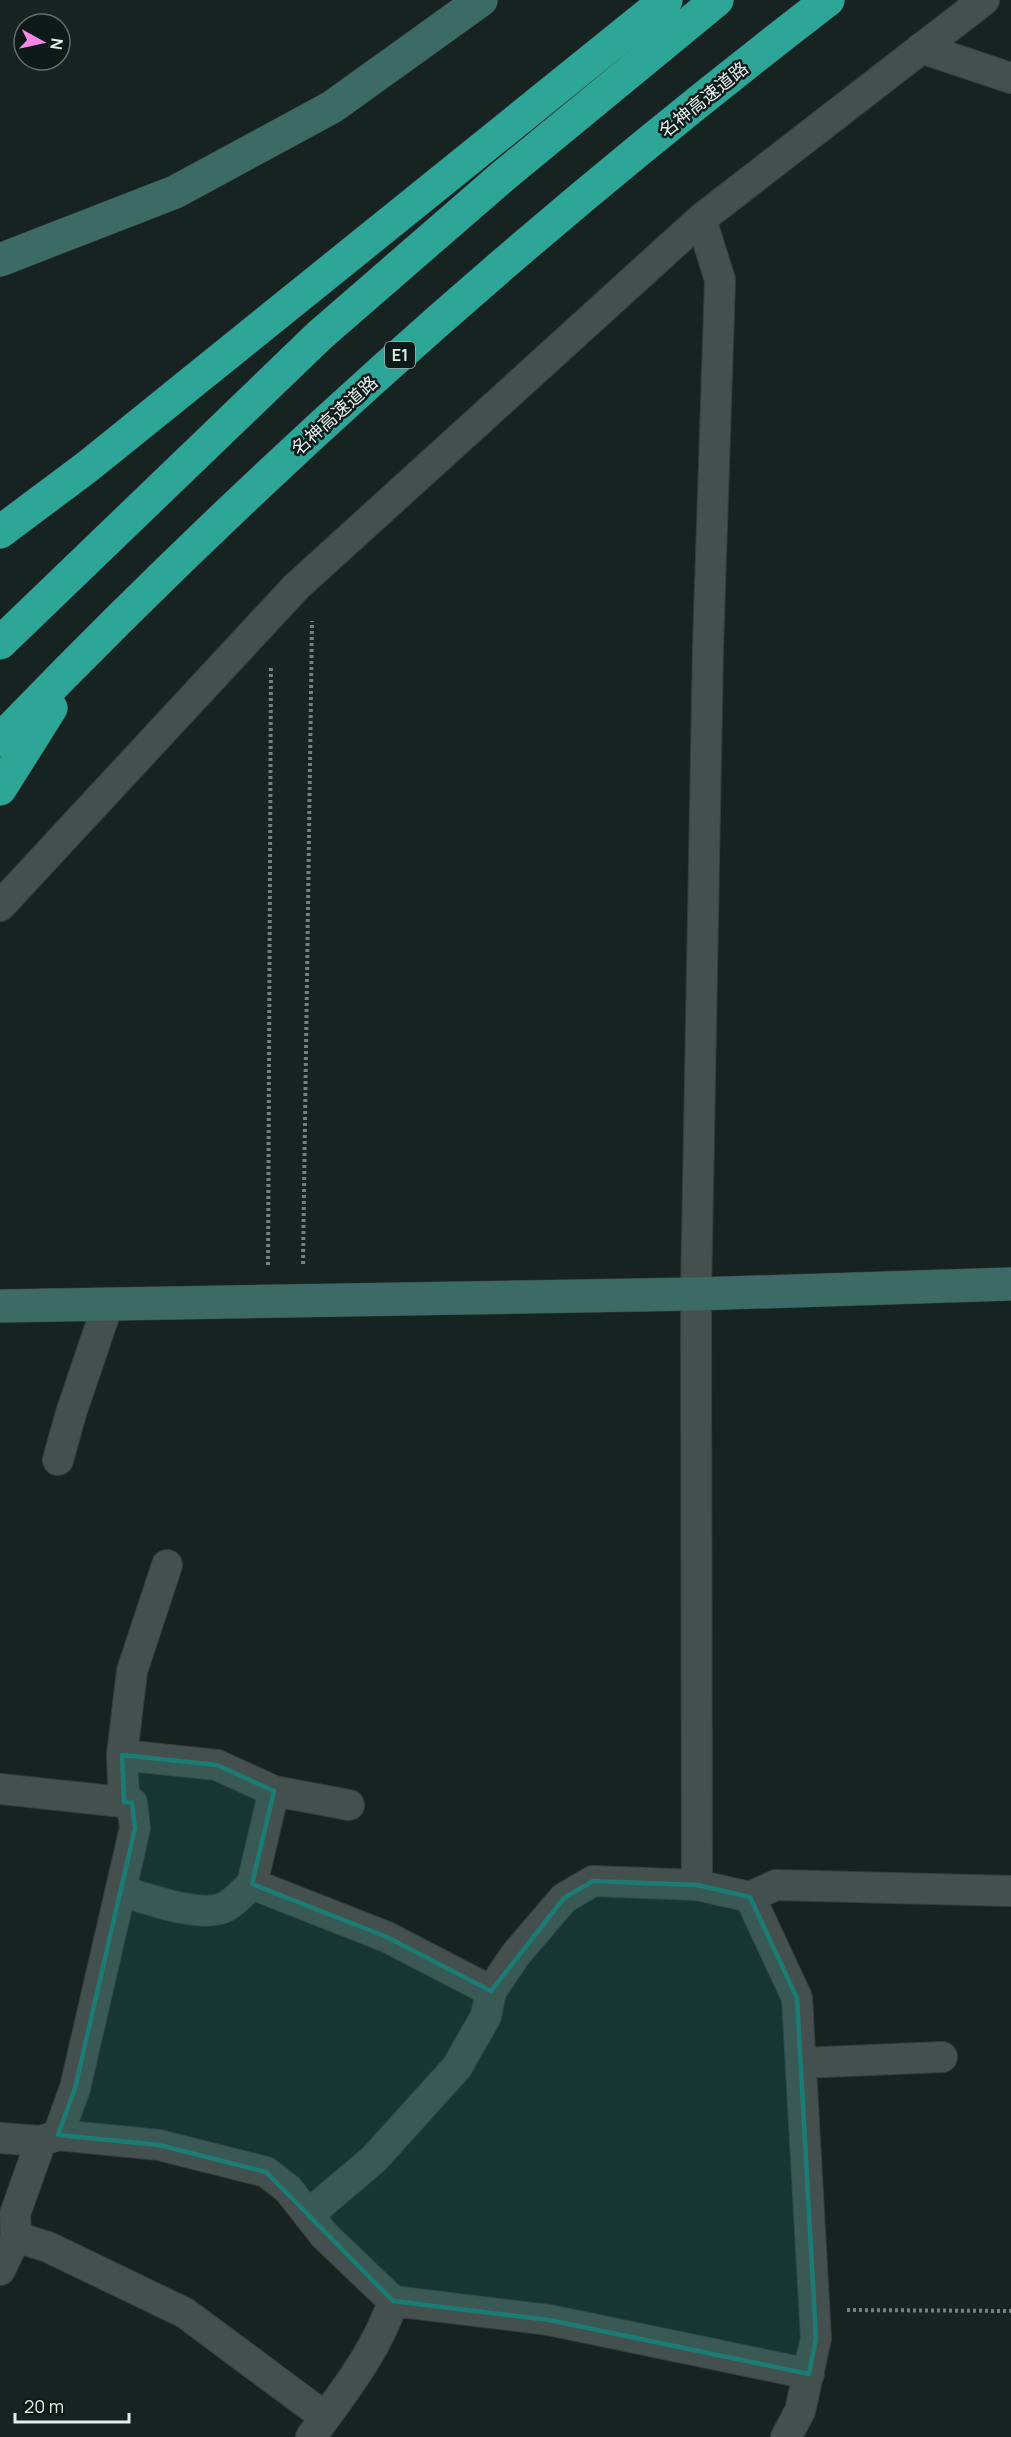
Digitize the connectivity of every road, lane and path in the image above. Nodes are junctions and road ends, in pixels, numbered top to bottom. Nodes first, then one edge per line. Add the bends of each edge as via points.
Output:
1 (482, 0) edge
2 (666, 0) edge
3 (717, 0) edge
4 (828, 0) edge
5 (984, 0) edge
6 (921, 48) junction
7 (1011, 78) edge
8 (701, 219) junction
9 (0, 260) edge
10 (0, 532) edge
11 (312, 610) dead end
12 (0, 643) edge
13 (87, 650) junction
14 (271, 663) dead end
15 (0, 740) edge
16 (0, 789) edge
17 (0, 906) edge
18 (1011, 1284) edge
19 (696, 1294) junction
20 (268, 1301) junction
21 (303, 1301) junction
22 (108, 1304) junction
23 (0, 1306) edge
24 (58, 1460) dead end
25 (167, 1565) dead end
26 (122, 1755) junction
27 (0, 1788) edge
28 (274, 1791) junction
29 (124, 1802) junction
30 (349, 1805) dead end
31 (252, 1884) junction
32 (697, 1885) junction
33 (121, 1891) junction
34 (1011, 1891) edge
35 (750, 1897) junction
36 (491, 1991) junction
37 (942, 2057) dead end
38 (801, 2063) junction
39 (0, 2138) edge
40 (50, 2138) junction
41 (309, 2214) junction
42 (16, 2237) junction
43 (0, 2270) edge
44 (393, 2301) junction
45 (1011, 2311) edge
46 (814, 2314) junction
47 (809, 2374) junction
48 (318, 2427) edge
49 (786, 2437) edge

1 - 9 street via 332,107 175,192
2 - 10 highway via 96,460
3 - 12 highway via 502,177 320,335
4 - 13 highway, 名神高速道路 / E1 via 512,255 305,440
5 - 6 street
6 - 7 street
6 - 8 street
8 - 17 street via 296,587
8 - 19 street via 720,280 708,648
11 - 21 path
13 - 15 highway, 名神高速道路 / E1
13 - 16 highway
14 - 20 path
18 - 19 street
19 - 21 street
19 - 32 street
20 - 21 street
20 - 22 street
22 - 23 street
22 - 24 street
25 - 26 street via 132,1671
26 - 28 street via 217,1765
26 - 29 street
27 - 29 street
28 - 30 street
28 - 31 street
29 - 33 street via 132,1803 135,1828
31 - 33 street via 224,1908 210,1911
31 - 36 street via 387,1937
32 - 35 street
32 - 36 street via 593,1881 564,1898 516,1954
33 - 40 street via 75,2088
34 - 35 street via 776,1885
35 - 38 street via 798,1998
36 - 41 street via 486,2016 457,2067 374,2159
37 - 38 street
38 - 46 street
39 - 40 street
40 - 41 street via 159,2145 266,2172
40 - 42 street via 15,2214
41 - 44 street via 324,2235
42 - 43 street
42 - 48 street via 48,2247 185,2313
44 - 47 street via 549,2319
44 - 48 street via 386,2325
45 - 46 path via 838,2310
46 - 47 street via 816,2338
47 - 49 street via 800,2411

